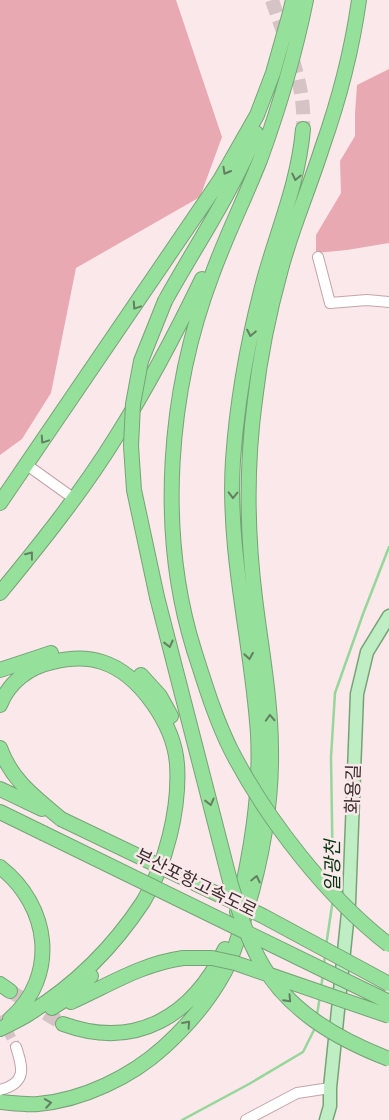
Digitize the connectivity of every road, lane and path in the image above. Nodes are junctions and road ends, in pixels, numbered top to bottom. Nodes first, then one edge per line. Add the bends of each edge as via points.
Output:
1 (306, 0) edge
2 (359, 0) edge
3 (295, 10) edge
4 (303, 129) tunnel mouth
5 (238, 210) junction
6 (318, 257) dead end
7 (389, 302) edge
8 (27, 465) junction
9 (73, 498) junction
10 (0, 503) edge
11 (0, 593) edge
12 (389, 616) edge
13 (0, 670) edge
14 (0, 705) edge
15 (0, 748) edge
16 (0, 789) edge
17 (0, 812) edge
18 (61, 819) junction
19 (0, 866) edge
20 (389, 945) edge
21 (389, 984) edge
22 (389, 1002) edge
23 (389, 1016) edge
24 (36, 1018) junction
25 (64, 1024) tunnel mouth
26 (0, 1027) edge
27 (0, 1037) edge
28 (16, 1047) tunnel mouth
29 (389, 1058) edge
30 (330, 1088) junction
31 (0, 1090) edge
32 (0, 1102) edge
33 (246, 1120) edge
34 (326, 1120) edge

1 - 3 highway
32 -> 2 highway via 36,1105 69,1099 101,1087 155,1056 196,1015 225,972 238,938 261,856 272,751 250,549 250,451 254,402 271,307 291,236 338,98
3 - 5 highway via 293,56 272,126
3 -> 8 highway via 273,74 242,143
3 -> 29 highway, bridge via 267,105 244,163 164,301 141,361 131,446 134,490 157,597 245,929 275,985 295,1006 321,1027 363,1049
4 -> 25 highway via 292,192 252,327 233,461 235,544 255,706 258,765 253,835 235,920 215,970 204,986 174,1013 143,1028 116,1033 90,1032
5 - 9 highway via 150,379 115,438
5 - 20 highway, bridge via 211,275 195,326 177,413 172,495 182,601 216,716 261,800 314,873 371,932
6 - 7 street via 330,303
8 - 9 street
8 - 10 highway
11 -> 9 highway
12 - 30 main road, 화용길 via 367,652 357,694 349,903
13 - 24 highway via 45,654 74,650 107,656 124,664 142,676 160,696 175,724 184,760 180,827 158,887 112,957 75,993
14 - 26 highway via 14,682 45,663 88,659 102,662 129,677 158,711 170,735 177,762 178,787 168,845 143,901 117,937 92,966 30,1014
15 - 18 highway via 20,783
16 - 18 highway, 부산포항고속도로
17 - 22 highway, 부산포항고속도로, bridge
18 - 21 highway, 부산포항고속도로, bridge via 263,916
19 - 26 highway via 31,903 38,917 42,950 40,968 30,996 22,1008
23 - 24 highway, bridge via 235,963 212,958 183,958 162,961 128,974
24 - 27 highway
28 - 31 street via 22,1072 11,1086
30 - 33 street via 298,1093
30 - 34 main road, 화용길

